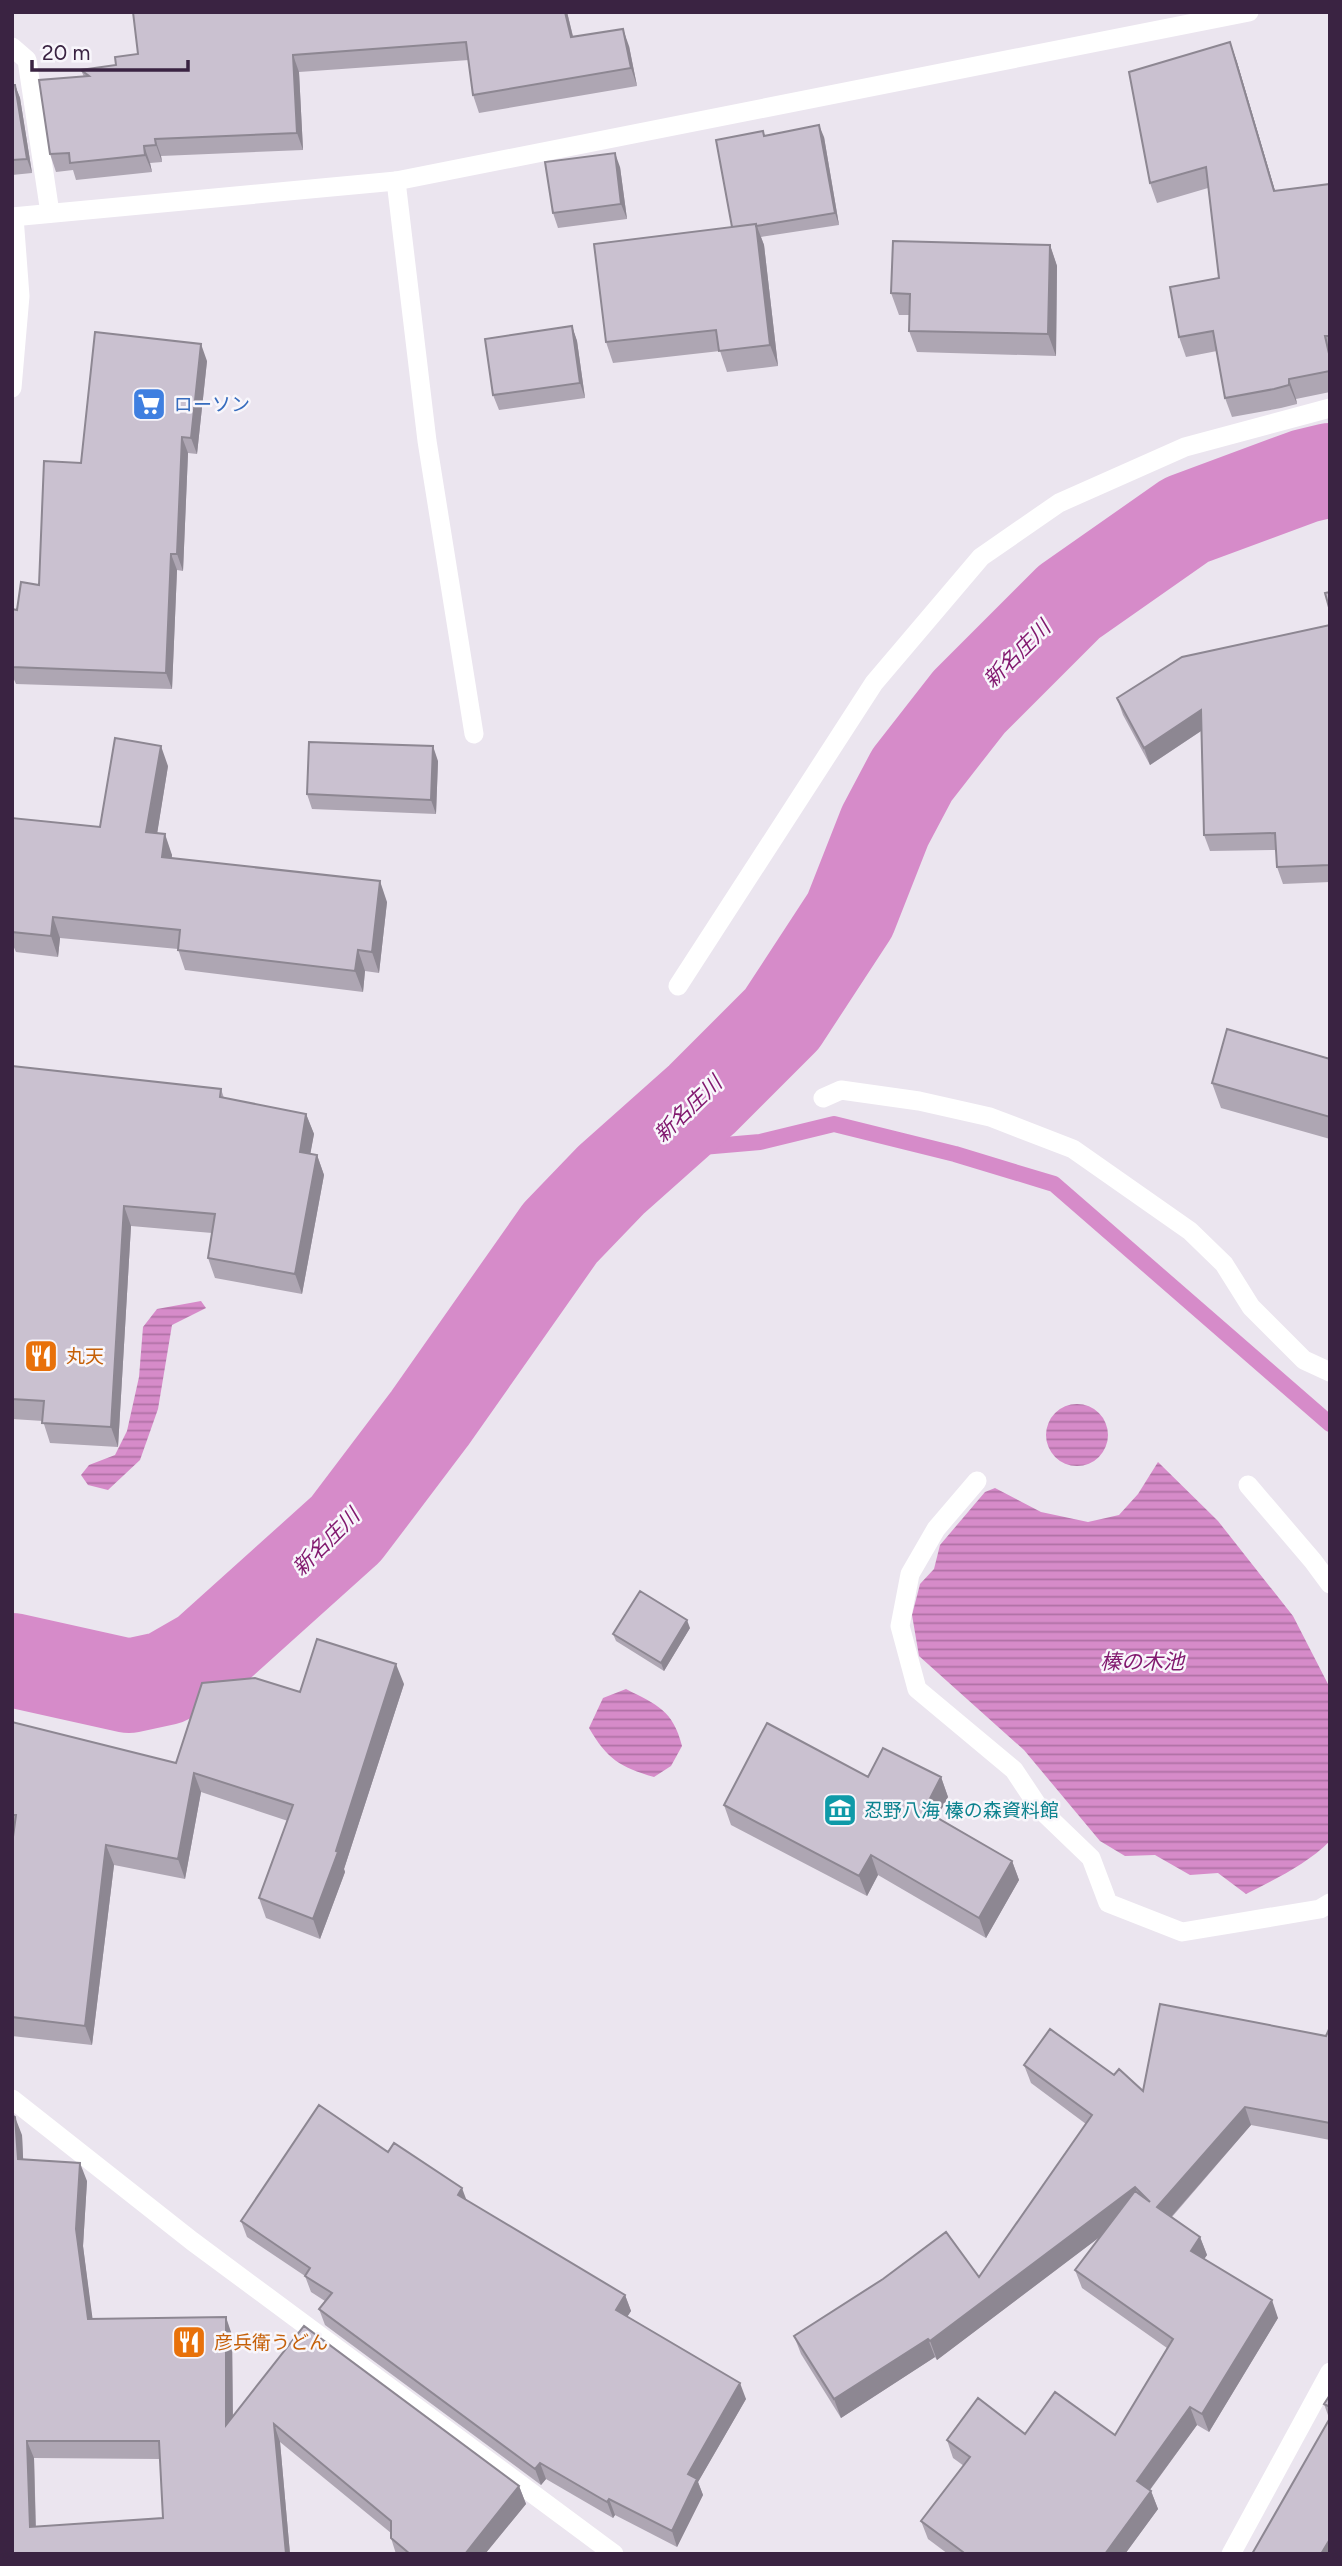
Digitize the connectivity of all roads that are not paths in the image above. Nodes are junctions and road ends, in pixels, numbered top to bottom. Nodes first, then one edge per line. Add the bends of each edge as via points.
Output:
1 (1249, 12) edge
2 (12, 47) edge
3 (396, 181) junction
4 (50, 213) junction
5 (13, 217) edge
6 (12, 388) edge
7 (1330, 408) edge
8 (474, 734) dead end
9 (678, 986) dead end
10 (823, 1098) dead end
11 (1330, 1372) edge
12 (977, 1480) dead end
13 (1248, 1485) dead end
14 (1330, 1584) edge
15 (1330, 1903) edge
16 (12, 2099) edge
17 (1330, 2372) edge
18 (614, 2554) edge
19 (1231, 2554) edge

1 - 3 street
2 - 4 street via 27,60
3 - 4 street
3 - 8 street via 427,442
4 - 5 street
5 - 6 street via 20,296
7 - 9 street via 1185,447 1059,503 981,556 874,683
10 - 11 street via 841,1090 919,1101 990,1116 1073,1149 1191,1231 1224,1264 1251,1307 1304,1360
12 - 15 street via 936,1529 910,1574 900,1626 917,1689 1014,1770 1040,1809 1091,1858 1108,1903 1182,1932 1320,1909
13 - 14 street
16 - 18 street via 192,2241
17 - 19 street

